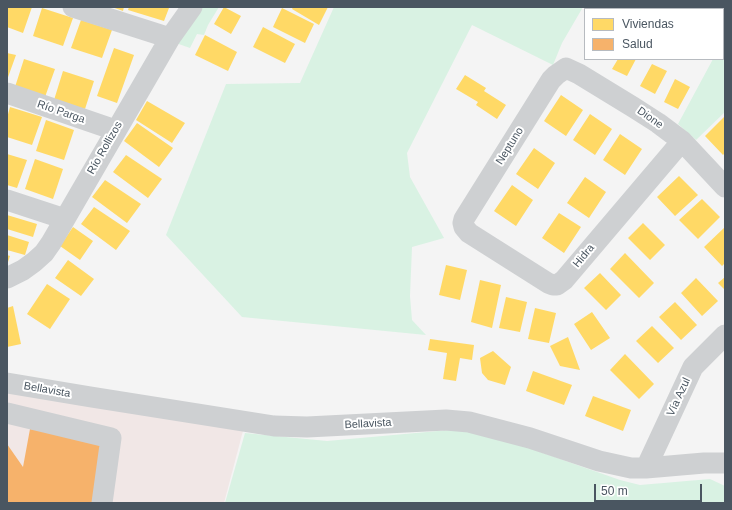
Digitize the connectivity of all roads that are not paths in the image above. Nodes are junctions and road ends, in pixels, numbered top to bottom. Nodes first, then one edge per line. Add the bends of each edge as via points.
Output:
1 (74, 7) edge
2 (192, 7) edge
3 (170, 38) junction
4 (576, 67) edge
5 (7, 93) edge
6 (115, 130) junction
7 (682, 141) junction
8 (725, 187) edge
9 (7, 200) edge
10 (65, 219) junction
11 (464, 227) joint
12 (7, 278) edge
13 (725, 335) edge
14 (7, 383) edge
15 (7, 412) edge
16 (725, 463) edge
17 (646, 468) junction
18 (102, 503) edge

1 - 3 street
2 - 3 street, Río Rollizos
3 - 6 street, Río Rollizos
4 - 7 street, Dione
4 - 11 street, Neptuno via 551,80 468,212
5 - 6 street, Río Parga
6 - 10 street, Río Rollizos
7 - 8 street, Dione
7 - 11 street, Hidra via 564,280 557,285 553,286 468,234
9 - 10 street
10 - 12 street, Río Rollizos via 44,253 23,270
13 - 17 street, Vía Azul via 693,367
14 - 17 street, Bellavista via 274,426 315,427 446,420 469,422 530,438 600,461 631,468
15 - 18 street via 112,438
16 - 17 street, Bellavista

